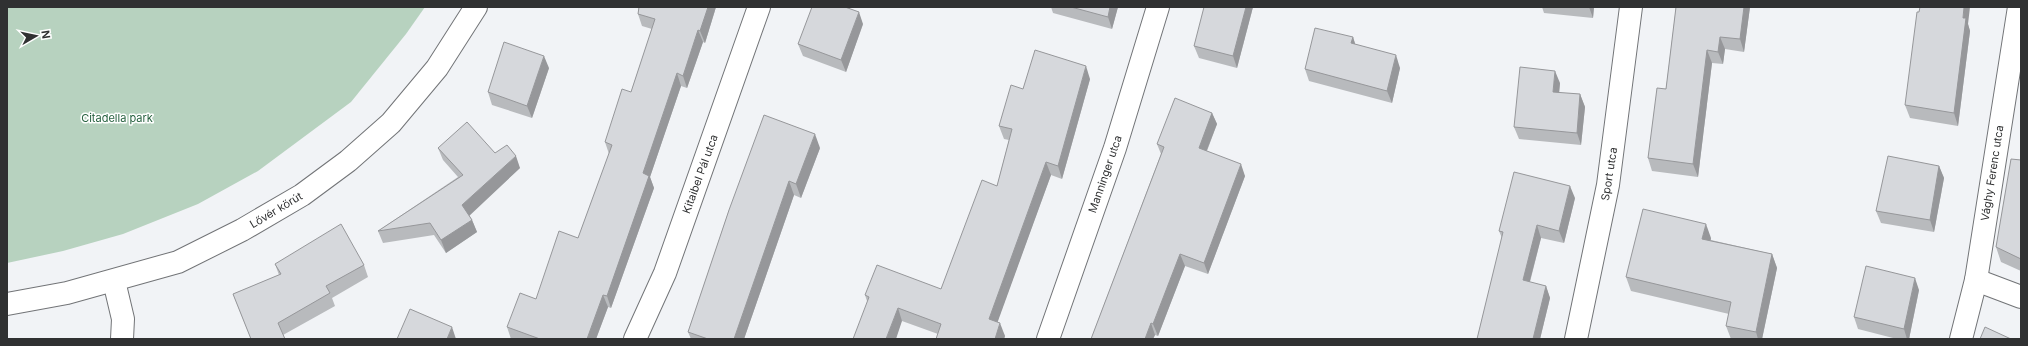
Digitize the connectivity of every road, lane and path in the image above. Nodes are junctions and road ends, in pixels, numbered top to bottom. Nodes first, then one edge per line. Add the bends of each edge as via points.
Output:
1 (476, 7) edge
2 (759, 7) edge
3 (1158, 7) edge
4 (1631, 7) edge
5 (2019, 7) edge
6 (1976, 280) junction
7 (114, 281) junction
8 (2021, 297) edge
9 (7, 304) edge
10 (122, 339) edge
11 (635, 339) edge
12 (1048, 339) edge
13 (1576, 339) edge
14 (1961, 339) edge

1 - 7 street, Lővér körút via 437,68 391,123 348,161 302,195 242,230 178,262
2 - 11 street, Kitaibel Pál utca via 665,273
3 - 12 street, Manninger utca via 1115,148
4 - 13 street, Sport utca via 1608,185
5 - 6 street, Vághy Ferenc utca
6 - 8 street
6 - 14 street, Vághy Ferenc utca
7 - 9 street, Lővér körút
7 - 10 street via 123,319

